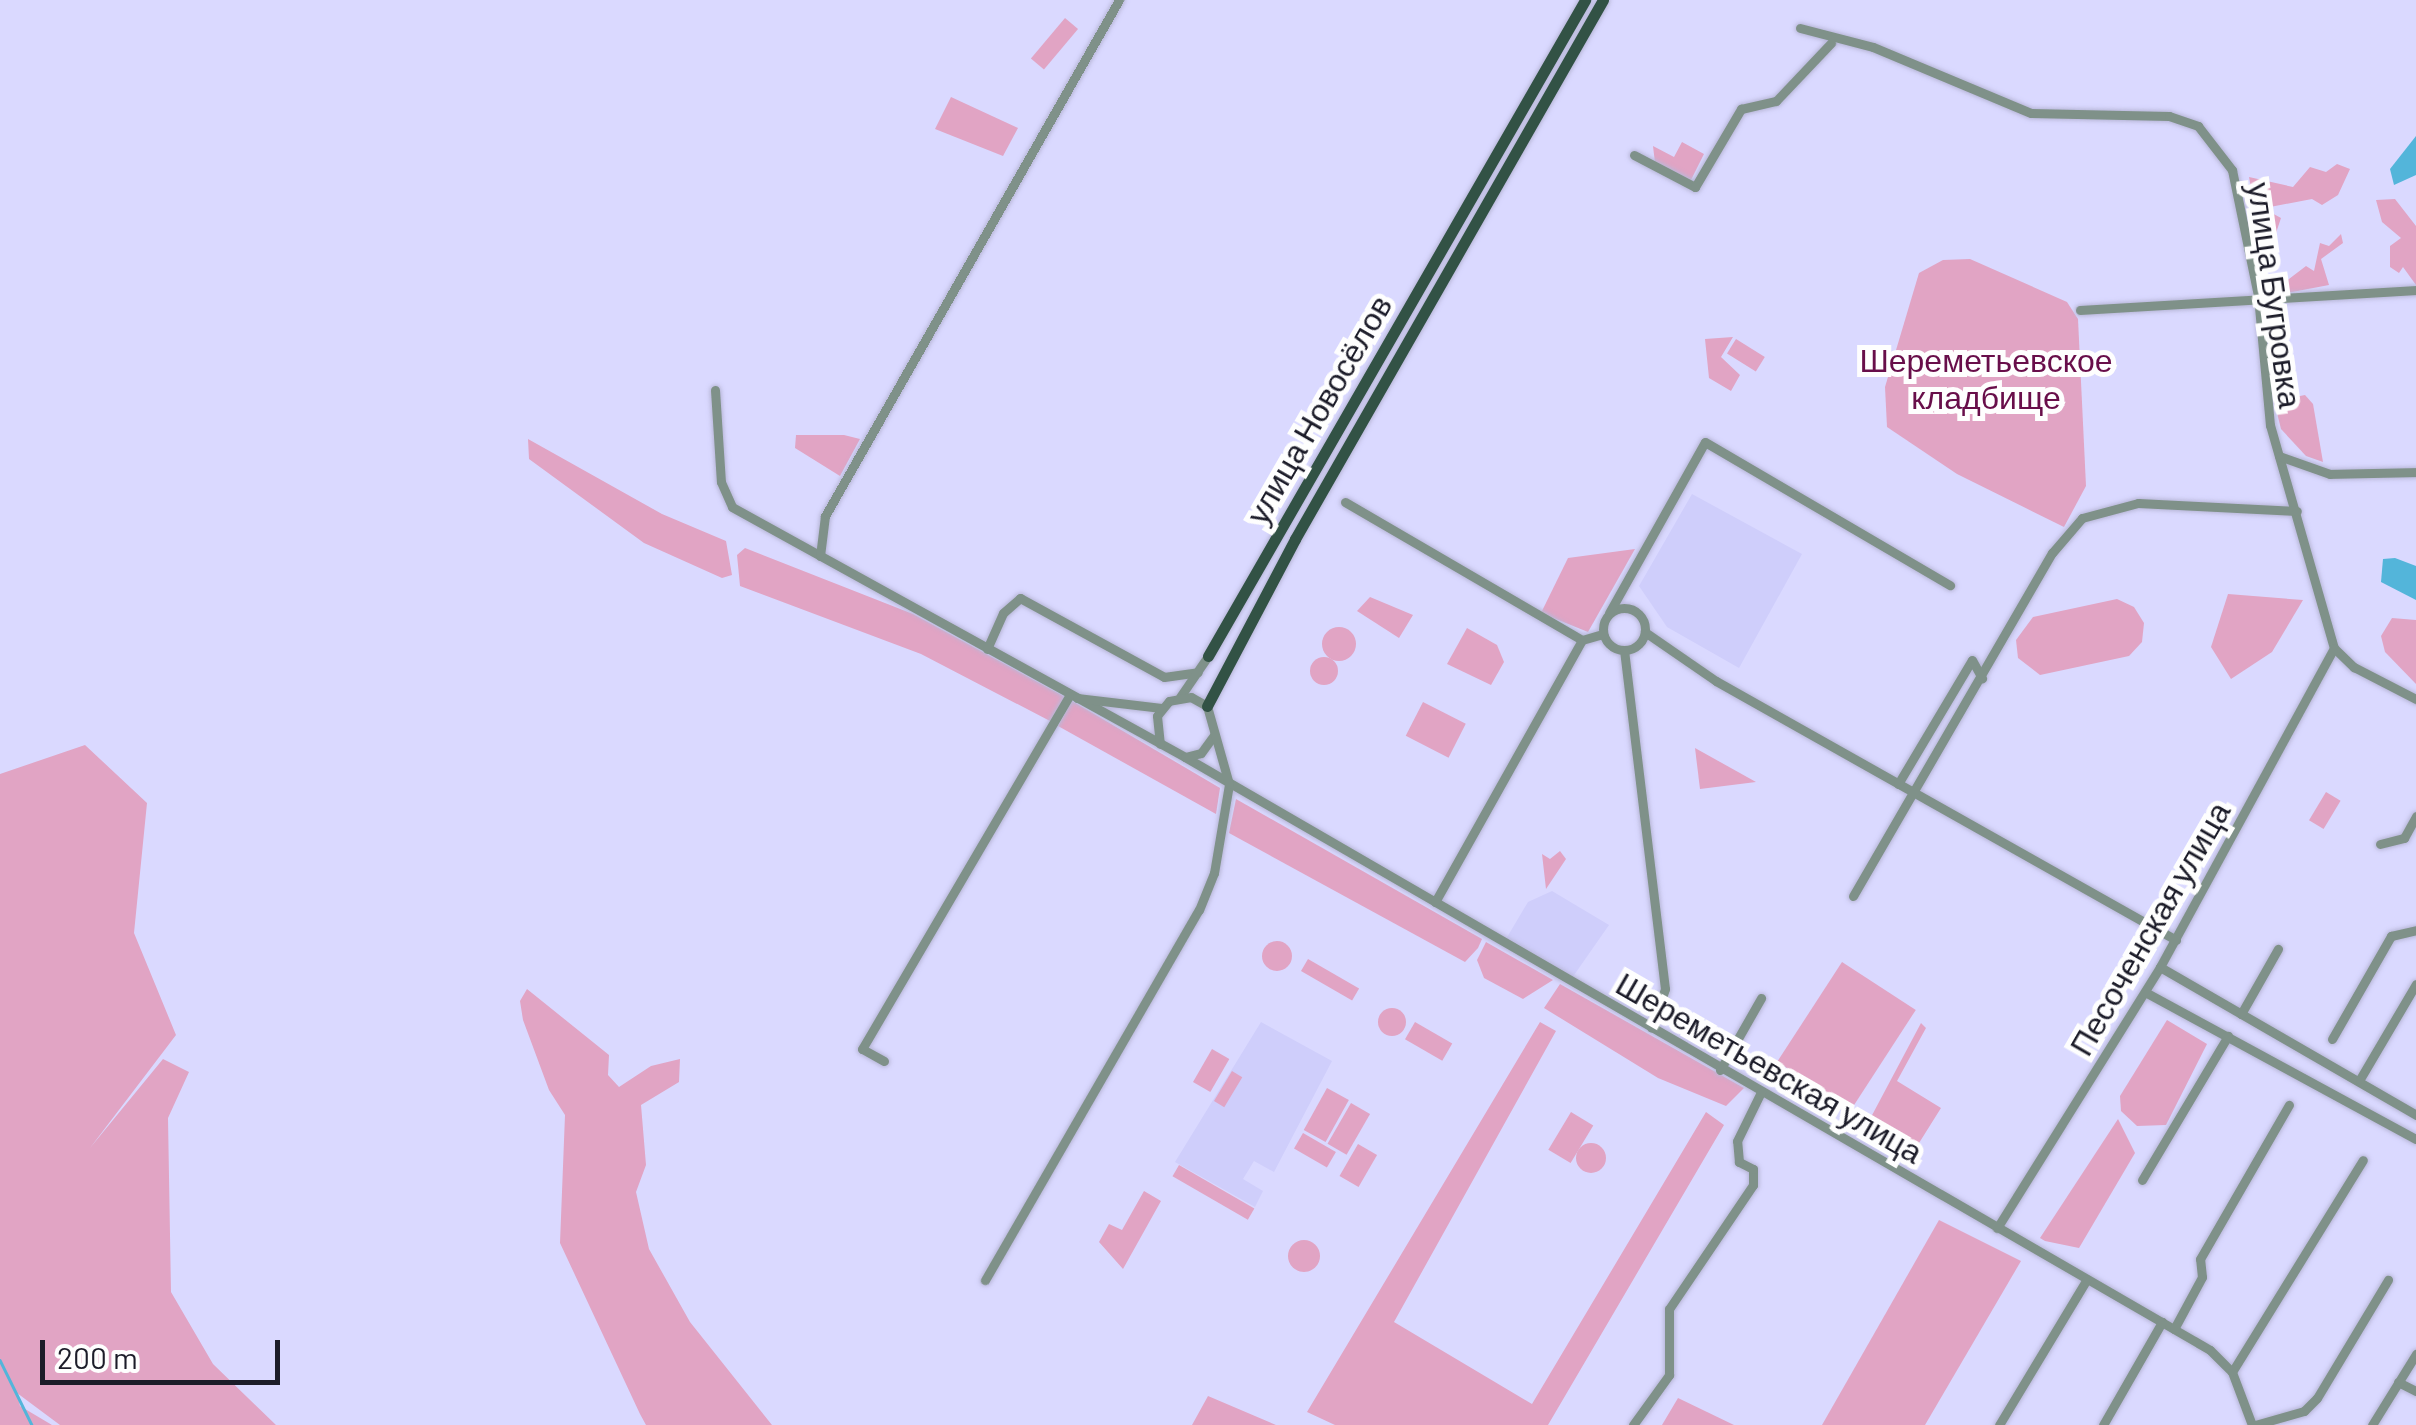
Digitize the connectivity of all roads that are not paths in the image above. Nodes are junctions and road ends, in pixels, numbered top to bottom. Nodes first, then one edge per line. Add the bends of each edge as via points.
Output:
1 (1119, 0) edge
2 (1585, 0) edge
3 (1603, 0) edge
4 (1800, 28) dead end
5 (1831, 42) dead end
6 (1634, 156) dead end
7 (2416, 290) edge
8 (2258, 296) junction
9 (2080, 310) dead end
10 (716, 390) dead end
11 (2279, 456) junction
12 (2416, 472) edge
13 (1344, 502) dead end
14 (2297, 510) junction
15 (820, 556) junction
16 (1950, 585) dead end
17 (1608, 613) junction
18 (1645, 632) junction
19 (1602, 634) junction
20 (1582, 640) junction
21 (2334, 648) junction
22 (987, 649) junction
23 (1624, 650) junction
24 (1208, 656) joint
25 (1198, 672) junction
26 (1164, 677) junction
27 (1982, 678) junction
28 (1069, 696) junction
29 (1179, 697) junction
30 (2416, 698) edge
31 (1207, 706) junction
32 (1162, 708) junction
33 (1215, 732) junction
34 (1160, 744) junction
35 (1185, 758) junction
36 (1229, 784) junction
37 (1898, 784) junction
38 (1912, 791) junction
39 (2416, 816) edge
40 (2380, 844) dead end
41 (1853, 896) dead end
42 (1435, 902) junction
43 (2416, 930) edge
44 (2176, 940) junction
45 (2278, 950) dead end
46 (2160, 967) junction
47 (2416, 984) edge
48 (2145, 992) junction
49 (1761, 998) dead end
50 (2242, 1014) junction
51 (1651, 1028) junction
52 (2228, 1036) junction
53 (2332, 1039) dead end
54 (884, 1062) dead end
55 (1720, 1070) junction
56 (2360, 1079) junction
57 (1762, 1092) junction
58 (2289, 1104) dead end
59 (2416, 1115) edge
60 (2416, 1139) edge
61 (2363, 1160) dead end
62 (2142, 1180) dead end
63 (1997, 1228) junction
64 (2086, 1279) junction
65 (985, 1280) dead end
66 (2388, 1280) dead end
67 (2162, 1322) junction
68 (2174, 1328) junction
69 (2416, 1354) edge
70 (2232, 1372) junction
71 (2398, 1382) junction
72 (2416, 1391) edge
73 (1633, 1425) edge
74 (1999, 1425) edge
75 (2103, 1425) edge
76 (2253, 1425) edge
77 (2372, 1425) edge

1 - 15 street via 825,516
2 - 24 main road, улица Новосёлов
3 - 31 main road, улица Новосёлов
4 - 8 street, улица Бугровка via 1872,48 2031,113 2169,116 2198,126 2232,170
5 - 6 street via 1776,101 1740,109 1695,188
7 - 8 street
8 - 9 street
8 - 11 street, улица Бугровка via 2264,397
10 - 15 street via 720,482 732,507
11 - 12 street via 2330,474
11 - 14 street, улица Бугровка
13 - 20 street
14 - 21 street, улица Бугровка
14 - 27 street via 2138,502 2082,518 2052,553
15 - 22 street
16 - 17 street via 1705,442
17 - 18 street via 1634,610
17 - 19 street
18 - 23 street
18 - 37 street
19 - 20 street
19 - 23 street
20 - 42 street
21 - 30 street via 2354,667
21 - 44 street, Песоченская улица
22 - 26 street via 1003,613 1020,598
22 - 28 street
23 - 51 street via 1654,851 1647,861 1665,989
24 - 25 street, улица Новосёлов
25 - 26 street
25 - 29 street, улица Новосёлов
26 - 29 street
27 - 37 street via 1972,660
27 - 38 street
28 - 32 street
28 - 34 street
28 - 54 street via 862,1049
29 - 31 street
29 - 32 street
31 - 33 street
32 - 34 street via 1155,726
33 - 35 street via 1208,748
33 - 36 street
34 - 35 street
35 - 36 street, Шереметьевская улица
36 - 42 street, Шереметьевская улица
36 - 65 street via 1221,844 1200,910
37 - 38 street
38 - 41 street
38 - 44 street
39 - 40 street via 2404,838
42 - 51 street, Шереметьевская улица
43 - 53 street via 2391,936
44 - 46 street, Песоченская улица
45 - 50 street
46 - 48 street, Песоченская улица
46 - 50 street
47 - 56 street
48 - 52 street
48 - 63 street, Песоченская улица
49 - 55 street
50 - 56 street
51 - 55 street, Шереметьевская улица
52 - 60 street
52 - 62 street
55 - 57 street, Шереметьевская улица
56 - 59 street
57 - 63 street, Шереметьевская улица
57 - 73 street via 1737,1141 1739,1162 1754,1168 1753,1184 1669,1309 1669,1375
58 - 68 street via 2200,1259 2202,1277
61 - 70 street
63 - 64 street, Шереметьевская улица
64 - 67 street, Шереметьевская улица
64 - 74 street
66 - 76 street via 2317,1398 2304,1411
67 - 68 street, Шереметьевская улица
67 - 75 street
68 - 70 street, Шереметьевская улица
69 - 71 street
70 - 76 street
71 - 72 street
71 - 77 street

